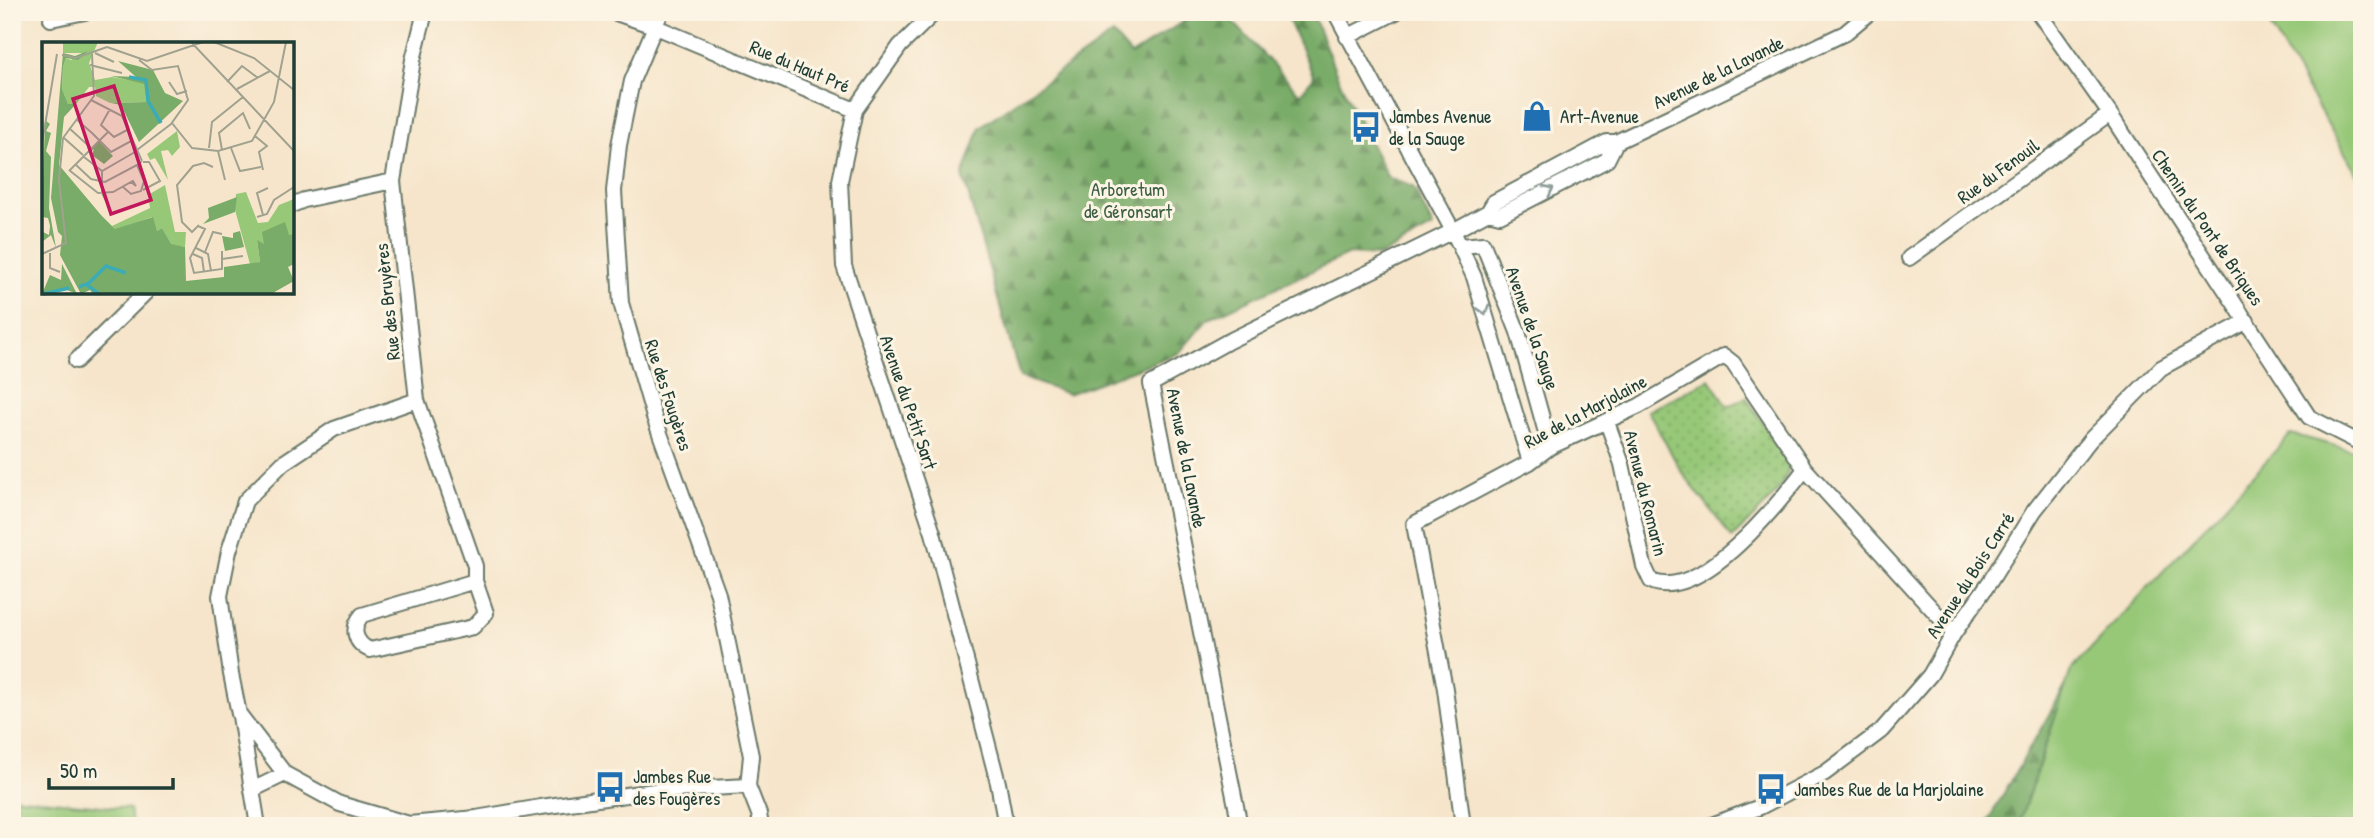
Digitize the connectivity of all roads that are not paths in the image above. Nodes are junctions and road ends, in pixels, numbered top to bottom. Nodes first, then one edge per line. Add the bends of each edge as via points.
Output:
1 (85, 12) edge
2 (425, 12) edge
3 (613, 12) edge
4 (661, 12) edge
5 (935, 12) edge
6 (1335, 12) edge
7 (1396, 12) edge
8 (1870, 12) edge
9 (2038, 12) edge
10 (51, 19) dead end
11 (656, 27) junction
12 (1347, 37) junction
13 (855, 110) junction
14 (2110, 114) junction
15 (393, 181) junction
16 (294, 204) edge
17 (1453, 231) junction
18 (1461, 246) junction
19 (1909, 258) dead end
20 (143, 294) edge
21 (2247, 321) junction
22 (76, 361) dead end
23 (417, 400) junction
24 (1607, 422) junction
25 (2362, 444) edge
26 (1550, 447) junction
27 (1530, 462) junction
28 (1805, 469) junction
29 (475, 580) junction
30 (1954, 633) junction
31 (239, 715) junction
32 (285, 774) junction
33 (748, 786) junction
34 (252, 790) junction
35 (258, 826) edge
36 (761, 826) edge
37 (1006, 826) edge
38 (1240, 826) edge
39 (1462, 826) edge
40 (1709, 826) edge

1 - 10 street
2 - 15 street, Rue des Bruyères
3 - 11 street, Rue du Haut Pré
4 - 11 street, Rue des Fougères
5 - 13 street, Avenue du Petit Sart via 900,46
6 - 12 street, Avenue de la Sauge
7 - 12 street
8 - 17 street, Avenue de la Lavande via 1845,33 1616,142 1607,160 1500,215 1488,212
9 - 14 street, Chemin du Pont de Briques
11 - 13 street, Rue du Haut Pré
11 - 33 street, Rue des Fougères via 632,81 619,145 614,191 621,303 654,416 718,594 751,756
12 - 17 street, Avenue de la Sauge
13 - 37 street, Avenue du Petit Sart via 839,181 844,266 933,533
14 - 19 street, Rue du Fenouil
14 - 21 street, Chemin du Pont de Briques
15 - 16 street
15 - 23 street, Rue des Bruyères
17 - 18 street, Avenue de la Sauge
17 - 38 street, Avenue de la Lavande via 1151,384
18 - 26 street, Avenue de la Sauge via 1483,244 1518,332
18 -> 27 street, Avenue de la Sauge
20 - 22 street
21 - 25 street, Chemin du Pont de Briques via 2309,417
21 - 30 street, Avenue du Bois Carré via 2161,368 2090,440 2034,511
23 - 29 street, Rue des Bruyères via 475,566
23 - 31 street via 334,429 283,463 245,501 220,596
24 - 26 street, Rue de la Marjolaine
24 - 28 street, Rue de la Marjolaine via 1724,356
24 - 28 street, Avenue du Romarin via 1622,464 1644,566 1651,582 1661,586 1674,586 1701,572 1738,546
26 - 27 street, Rue de la Marjolaine
27 - 39 street, Rue de la Marjolaine via 1414,524 1445,689
28 - 30 street, Rue de la Marjolaine
29 - 29 street, Rue des Bruyères via 362,615 355,623 355,636 370,650 472,627 486,613
30 - 40 street, Avenue du Bois Carré via 1930,675 1881,731 1825,773 1760,807
31 - 32 street
31 - 34 street
32 - 33 street via 340,804 409,824 654,791
32 - 34 street
33 - 36 street
34 - 35 street

